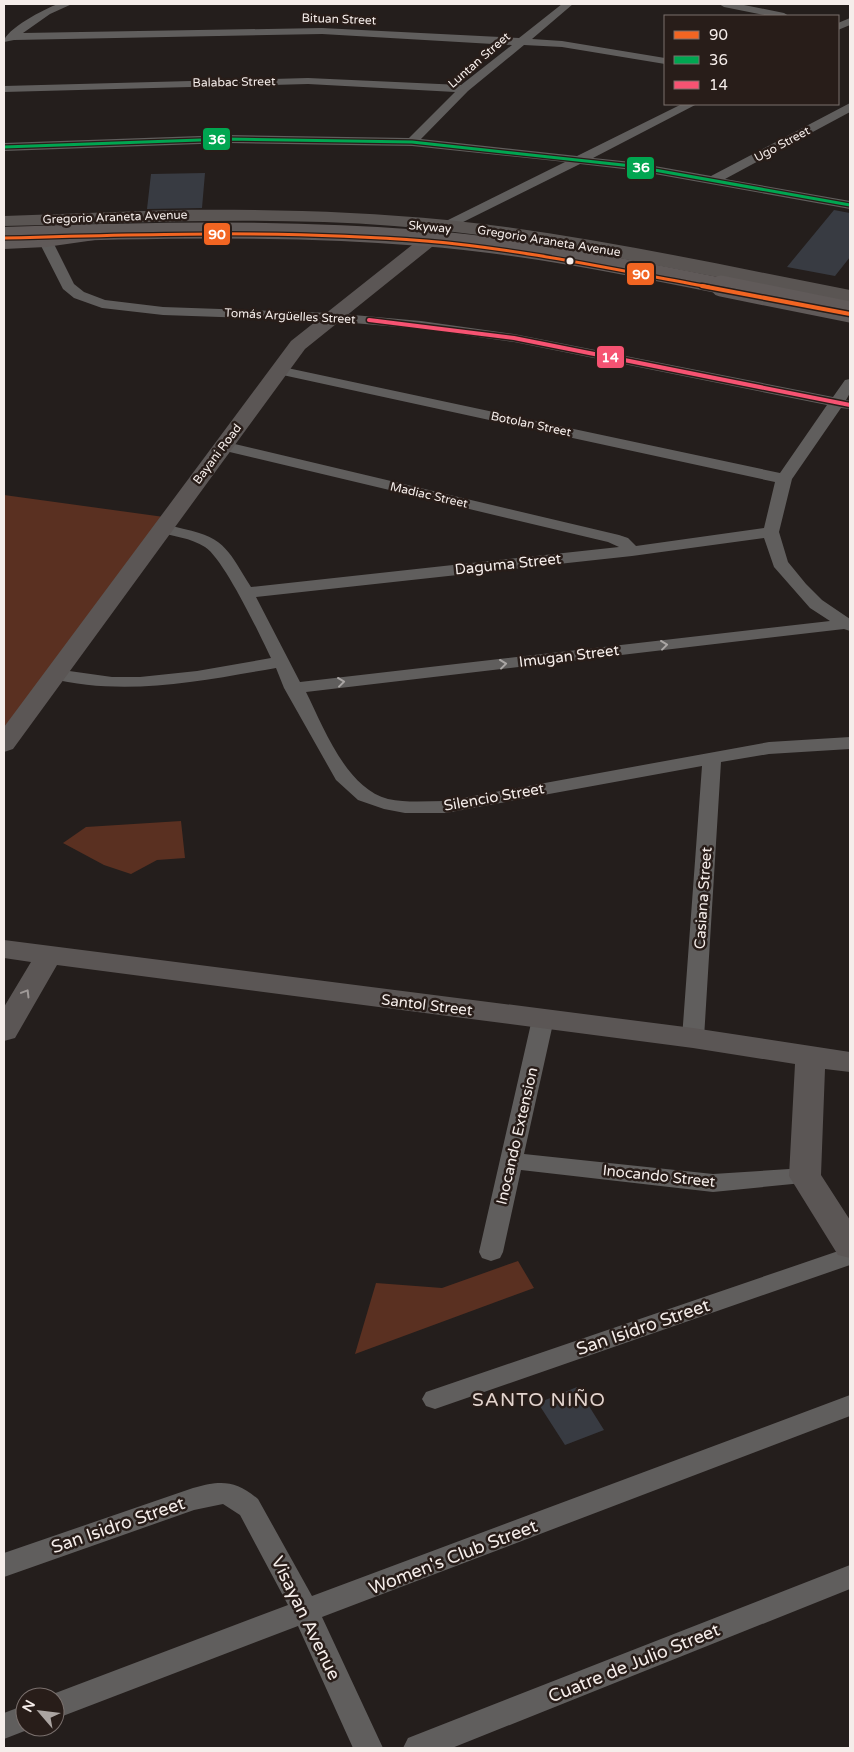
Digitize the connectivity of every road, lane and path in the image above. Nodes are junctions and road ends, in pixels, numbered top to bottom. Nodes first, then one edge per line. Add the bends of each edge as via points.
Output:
1 (68, 4) edge
2 (568, 4) edge
3 (724, 4) edge
4 (779, 15) edge
5 (850, 21) edge
6 (839, 27) edge
7 (7, 40) edge
8 (522, 40) junction
9 (664, 61) edge
10 (4, 89) edge
11 (464, 89) junction
12 (689, 105) edge
13 (850, 107) edge
14 (412, 142) junction
15 (4, 147) edge
16 (582, 159) junction
17 (714, 180) junction
18 (850, 205) edge
19 (4, 222) edge
20 (448, 226) junction
21 (44, 239) junction
22 (8, 240) edge
23 (427, 241) junction
24 (850, 297) edge
25 (850, 313) edge
26 (331, 317) junction
27 (278, 370) junction
28 (850, 383) edge
29 (843, 404) edge
30 (222, 446) junction
31 (784, 479) junction
32 (162, 529) junction
33 (771, 532) junction
34 (632, 551) junction
35 (246, 593) junction
36 (848, 625) edge
37 (281, 662) junction
38 (55, 674) junction
39 (293, 688) junction
40 (850, 743) edge
41 (4, 744) edge
42 (712, 758) junction
43 (4, 949) edge
44 (49, 955) junction
45 (543, 1019) junction
46 (4, 1031) edge
47 (694, 1038) junction
48 (810, 1056) junction
49 (850, 1062) edge
50 (512, 1161) junction
51 (806, 1176) junction
52 (850, 1246) edge
53 (491, 1252) dead end
54 (850, 1256) edge
55 (435, 1399) dead end
56 (850, 1405) edge
57 (234, 1494) joint
58 (4, 1565) edge
59 (850, 1577) edge
60 (306, 1613) junction
61 (65, 1702) edge
62 (368, 1748) edge
63 (418, 1748) edge

1 - 7 street via 46,12
2 - 8 street, Luntan Street
3 - 4 street
5 - 6 street
7 - 8 street, Bituan Street via 134,33 322,32
8 - 9 street, Bituan Street via 593,47
8 - 11 street, Luntan Street
10 - 11 street, Balabac Street via 308,81
11 - 14 street, Luntan Street
12 - 16 street, Bayani Road
13 - 17 street, Ugo Street
14 - 15 street via 228,138
14 - 16 street
16 - 17 street
16 - 20 street, Bayani Road
17 - 18 street
19 - 20 main road, Gregorio Araneta Avenue via 161,215 258,216
19 - 24 highway, Skyway via 269,218 440,227 566,244
20 - 23 street, Bayani Road
20 - 24 main road, Gregorio Araneta Avenue via 566,242
21 - 22 main road, Gregorio Araneta Avenue
21 - 23 main road, Gregorio Araneta Avenue via 267,234
21 - 26 street, Tomás Argüelles Street via 68,286 79,295 102,304 163,311
22 - 25 highway, Skyway, bridge via 161,229 426,238 558,256
23 - 25 main road, Gregorio Araneta Avenue via 554,258
23 - 26 street, Bayani Road
26 - 27 street, Bayani Road via 298,345
26 - 29 street, Tomás Argüelles Street via 514,338
27 - 30 street, Bayani Road
27 - 31 street, Botolan Street
28 - 29 street
29 - 31 street
30 - 32 street, Bayani Road
30 - 34 street, Madiac Street via 613,538
31 - 33 street
32 - 35 street, Silencio Street via 192,536 216,547
32 - 38 street, Bayani Road
33 - 34 street, Daguma Street
33 - 36 street via 780,563 800,588 816,604
34 - 35 street, Daguma Street
35 - 37 street, Silencio Street
39 -> 36 street, Imugan Street
37 - 38 street via 138,684 103,683
37 - 39 street, Silencio Street
38 - 41 street, Bayani Road
39 - 42 street, Silencio Street via 352,788 366,797 401,807 446,807
40 - 42 street, Silencio Street via 769,748
42 - 47 street, Casiana Street
43 - 44 street, Santol Street
44 - 45 street, Santol Street
46 -> 44 street
45 - 47 street, Santol Street
45 - 50 street, Inocando Extension
47 - 48 street, Santol Street
48 - 49 street, Santol Street
48 - 51 street
50 - 51 street, Inocando Street via 714,1183
50 - 53 street, Inocando Extension
51 - 52 street
54 - 55 street, San Isidro Street
56 - 60 street, Women's Club Street
57 - 58 street, San Isidro Street via 214,1493 200,1497
57 - 60 street, Visayan Avenue via 249,1507
59 - 63 street, Cuatre de Julio Street
60 - 61 street, Women's Club Street
60 - 62 street, Visayan Avenue

